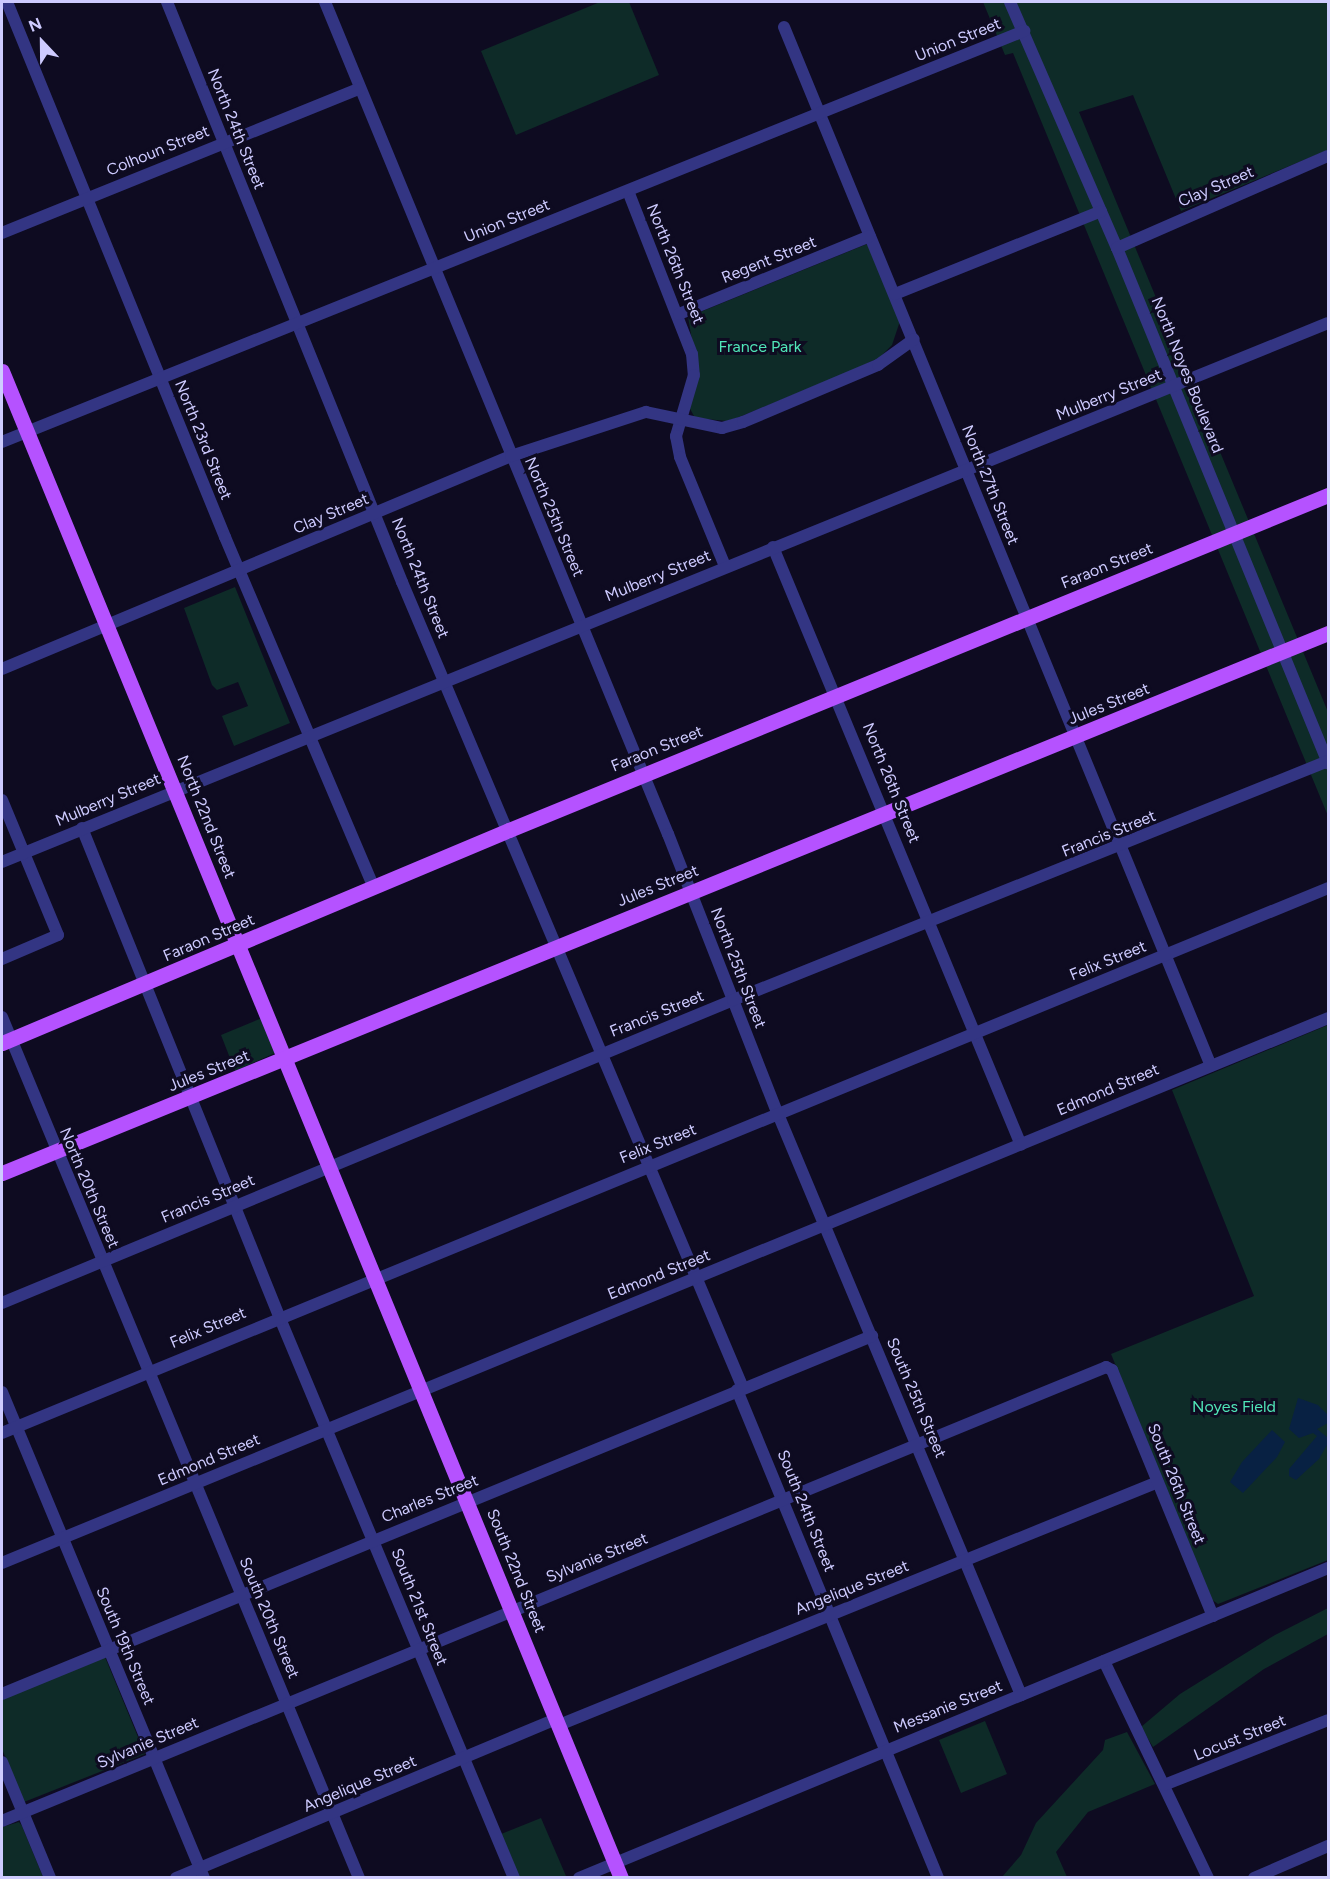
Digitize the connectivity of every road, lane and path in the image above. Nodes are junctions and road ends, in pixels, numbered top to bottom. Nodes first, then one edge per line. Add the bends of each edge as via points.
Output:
1 (7, 2) edge
2 (167, 2) edge
3 (325, 2) edge
4 (1010, 2) edge
5 (784, 27) dead end
6 (1024, 31) junction
7 (360, 88) junction
8 (820, 112) junction
9 (224, 142) junction
10 (1329, 156) edge
11 (628, 191) junction
12 (89, 196) junction
13 (1101, 211) junction
14 (2, 232) edge
15 (870, 236) junction
16 (1117, 248) junction
17 (434, 268) junction
18 (895, 294) junction
19 (679, 314) junction
20 (1329, 323) edge
21 (298, 324) junction
22 (914, 339) junction
23 (2, 371) edge
24 (161, 378) junction
25 (1174, 387) junction
26 (678, 419) junction
27 (26, 432) junction
28 (2, 442) edge
29 (511, 456) junction
30 (966, 469) junction
31 (1329, 495) edge
32 (375, 514) junction
33 (1234, 534) junction
34 (773, 547) junction
35 (725, 566) junction
36 (239, 572) junction
37 (1026, 618) junction
38 (108, 625) junction
39 (581, 625) junction
40 (1329, 633) edge
41 (1283, 652) junction
42 (2, 669) edge
43 (444, 680) junction
44 (837, 695) junction
45 (310, 734) junction
46 (1075, 737) junction
47 (1328, 762) edge
48 (643, 774) junction
49 (175, 790) junction
50 (2, 800) edge
51 (886, 814) junction
52 (82, 828) junction
53 (509, 830) junction
54 (1121, 846) junction
55 (24, 853) junction
56 (2, 862) edge
57 (374, 888) junction
58 (1329, 888) edge
59 (691, 892) junction
60 (930, 923) junction
61 (240, 945) junction
62 (556, 947) junction
63 (1166, 955) junction
64 (2, 959) edge
65 (146, 984) junction
66 (734, 1000) junction
67 (2, 1017) edge
68 (1329, 1018) edge
69 (976, 1033) junction
70 (6, 1042) edge
71 (600, 1055) junction
72 (287, 1058) junction
73 (1212, 1066) junction
74 (192, 1097) junction
75 (778, 1114) junction
76 (1021, 1145) junction
77 (55, 1151) junction
78 (330, 1166) junction
79 (647, 1166) junction
80 (2, 1173) edge
81 (236, 1206) junction
82 (825, 1226) junction
83 (102, 1262) junction
84 (375, 1278) junction
85 (695, 1278) junction
86 (2, 1303) edge
87 (279, 1317) junction
88 (872, 1336) junction
89 (1106, 1367) joint
90 (147, 1371) junction
91 (740, 1389) junction
92 (422, 1390) junction
93 (2, 1392) edge
94 (16, 1426) junction
95 (327, 1429) junction
96 (2, 1433) edge
97 (918, 1444) junction
98 (1158, 1482) junction
99 (195, 1484) junction
100 (783, 1499) junction
101 (468, 1501) junction
102 (62, 1539) junction
103 (374, 1540) junction
104 (966, 1559) junction
105 (2, 1563) edge
106 (1329, 1568) edge
107 (241, 1595) junction
108 (512, 1610) junction
109 (830, 1615) junction
110 (1213, 1616) junction
111 (418, 1649) junction
112 (108, 1650) junction
113 (1104, 1661) junction
114 (2, 1694) edge
115 (1021, 1695) junction
116 (286, 1703) junction
117 (1329, 1720) edge
118 (558, 1722) junction
119 (885, 1750) junction
120 (154, 1758) junction
121 (463, 1758) junction
122 (2, 1761) edge
123 (1164, 1785) junction
124 (23, 1813) junction
125 (333, 1815) junction
126 (2, 1821) edge
127 (1329, 1846) edge
128 (615, 1863) junction
129 (202, 1872) edge
130 (934, 1876) edge
131 (50, 1878) edge
132 (176, 1878) edge
133 (359, 1878) edge
134 (514, 1878) edge
135 (579, 1878) edge
136 (621, 1878) edge
137 (1208, 1878) edge
138 (1254, 1878) edge

1 - 12 street, North 23rd Street
2 - 9 street, North 24th Street
3 - 7 street, North 25th Street
4 - 6 street, North Noyes Boulevard
5 - 8 street, North 27th Street
6 - 8 street, Union Street
6 - 13 street, North Noyes Boulevard
7 - 9 street, Colhoun Street
7 - 17 street, North 25th Street
8 - 11 street, Union Street
8 - 15 street, North 27th Street
9 - 12 street, Colhoun Street
9 - 21 street, North 24th Street
10 - 16 street, Clay Street
11 - 17 street, Union Street
11 - 19 street, North 26th Street
12 - 14 street, Colhoun Street
12 - 24 street, North 23rd Street
13 - 16 street, North Noyes Boulevard
13 - 18 street
15 - 18 street, North 27th Street
15 - 19 street, Regent Street
16 - 25 street, North Noyes Boulevard
17 - 21 street, Union Street
17 - 29 street, North 25th Street
18 - 22 street, North 27th Street
19 - 26 street, North 26th Street via 695,368
20 - 25 street, Mulberry Street
21 - 24 street, Union Street
21 - 32 street, North 24th Street
22 - 26 street via 878,366 722,428
22 - 30 street, North 27th Street
23 - 27 main road, North 22nd Street
24 - 27 street, Union Street
24 - 36 street, North 23rd Street
25 - 30 street, Mulberry Street
25 - 33 street, North Noyes Boulevard
26 - 29 street, Clay Street via 637,414
26 - 35 street, North 26th Street via 680,457
27 - 28 street, Union Street
27 - 38 main road, North 22nd Street
29 - 32 street, Clay Street
29 - 39 street, North 25th Street
30 - 34 street, Mulberry Street
30 - 37 street, North 27th Street
31 - 33 main road, Faraon Street
32 - 36 street, Clay Street
32 - 43 street, North 24th Street
33 - 37 main road, Faraon Street
33 - 41 street, North Noyes Boulevard
34 - 35 street, Mulberry Street
34 - 44 street, North 26th Street
35 - 39 street, Mulberry Street
36 - 38 street, Clay Street
36 - 45 street, North 23rd Street
37 - 44 main road, Faraon Street
37 - 46 street, North 27th Street
38 - 42 street, Clay Street
38 - 49 main road, North 22nd Street
39 - 43 street, Mulberry Street
39 - 48 street, North 25th Street
40 - 41 main road, Jules Street
41 - 46 main road, Jules Street
41 - 47 street, North Noyes Boulevard
43 - 45 street, Mulberry Street
43 - 53 street, North 24th Street
44 - 48 main road, Faraon Street
44 - 51 street, North 26th Street
45 - 49 street, Mulberry Street
45 - 57 street, North 23rd Street
46 - 51 main road, Jules Street
46 - 54 street, North 27th Street
47 - 54 street, Francis Street
48 - 53 main road, Faraon Street
48 - 59 street, North 25th Street
49 - 52 street, Mulberry Street
49 - 61 main road, North 22nd Street
50 - 55 street
51 - 59 main road, Jules Street
51 - 60 street, North 26th Street
52 - 55 street, Mulberry Street
52 - 65 street, South 21st Street
53 - 57 main road, Faraon Street
53 - 62 street, North 24th Street
54 - 60 street, Francis Street
54 - 63 street, North 27th Street
55 - 56 street, Mulberry Street
55 - 64 street via 58,935
57 - 61 main road, Faraon Street
58 - 63 street, Felix Street
59 - 62 main road, Jules Street
59 - 66 street, North 25th Street
60 - 66 street, Francis Street
60 - 69 street, North 26th Street
61 - 65 main road, Faraon Street
61 - 72 main road, North 22nd Street
62 - 71 street, North 24th Street
62 - 72 main road, Jules Street
63 - 69 street, Felix Street
63 - 73 street, North 27th Street
65 - 70 main road, Faraon Street
65 - 74 street, South 21st Street
66 - 71 street, Francis Street
66 - 75 street, North 25th Street
67 - 70 street, North 20th Street
68 - 73 street, Edmond Street
69 - 75 street, Felix Street
69 - 76 street
70 - 77 street, North 20th Street
71 - 78 street, Francis Street
71 - 79 street, North 24th Street
72 - 74 main road, Jules Street
72 - 78 main road, North 22nd Street
73 - 76 street, Edmond Street
74 - 77 main road, Jules Street
74 - 81 street, South 21st Street
75 - 79 street, Felix Street
75 - 82 street, South 25th Street
76 - 82 street, Edmond Street
77 - 80 main road, Jules Street
77 - 83 street, North 20th Street
78 - 81 street, Francis Street
78 - 84 main road, North 22nd Street
79 - 84 street, Felix Street
79 - 85 street, South 24th Street
81 - 83 street, Francis Street
81 - 87 street, South 21st Street
82 - 85 street, Edmond Street
82 - 88 street, South 25th Street
83 - 86 street, Francis Street
83 - 90 street, North 20th Street
84 - 87 street, Felix Street
84 - 92 main road, South 22nd Street
85 - 91 street, South 24th Street
85 - 92 street, Edmond Street
87 - 90 street, Felix Street
87 - 95 street, South 21st Street
88 - 91 street, Charles Street
88 - 97 street, South 25th Street
89 - 97 street, Sylvanie Street
89 - 98 street, South 26th Street via 1112,1370
90 - 94 street, Felix Street
90 - 99 street, South 20th Street
91 - 100 street, South 24th Street
91 - 101 street, Charles Street
92 - 95 street, Edmond Street
92 - 101 main road, South 22nd Street
93 - 94 street, South 19th Street
94 - 96 street, Felix Street
94 - 102 street, South 19th Street
95 - 99 street, Edmond Street
95 - 103 street, South 21st Street
97 - 100 street, Sylvanie Street
97 - 104 street, South 25th Street
98 - 104 street, Angelique Street
98 - 110 street, South 26th Street
99 - 102 street, Edmond Street
99 - 107 street, South 20th Street
100 - 108 street, Sylvanie Street
100 - 109 street, South 24th Street
101 - 103 street, Charles Street
101 - 108 main road, South 22nd Street
102 - 105 street, Edmond Street
102 - 112 street, South 19th Street
103 - 107 street, Charles Street
103 - 111 street, South 21st Street
104 - 109 street, Angelique Street
104 - 115 street, South 25th Street
106 - 110 street, Messanie Street
107 - 112 street, Charles Street
107 - 116 street, South 20th Street
108 - 111 street, Sylvanie Street
108 - 118 main road, South 22nd Street
109 - 118 street, Angelique Street
109 - 119 street, South 24th Street
110 - 113 street, Messanie Street
111 - 116 street, Sylvanie Street
111 - 121 street, South 21st Street
112 - 114 street, Charles Street
112 - 120 street, South 19th Street
113 - 115 street, Messanie Street
113 - 123 street
115 - 119 street, Messanie Street
116 - 120 street, Sylvanie Street
116 - 125 street, South 20th Street
117 - 123 street, Locust Street
118 - 121 street, Angelique Street
118 - 128 main road, South 22nd Street
119 - 128 street, Messanie Street
119 - 130 street, South 24th Street
120 - 124 street, Sylvanie Street
120 - 129 street, South 19th Street
121 - 125 street, Angelique Street
121 - 134 street, South 21st Street
122 - 124 street
123 - 137 street
124 - 126 street, Sylvanie Street
124 - 131 street
125 - 129 street, Angelique Street
125 - 133 street, South 20th Street
127 - 138 street
128 - 135 street, Messanie Street
128 - 136 main road, South 22nd Street
129 - 132 street, Angelique Street

